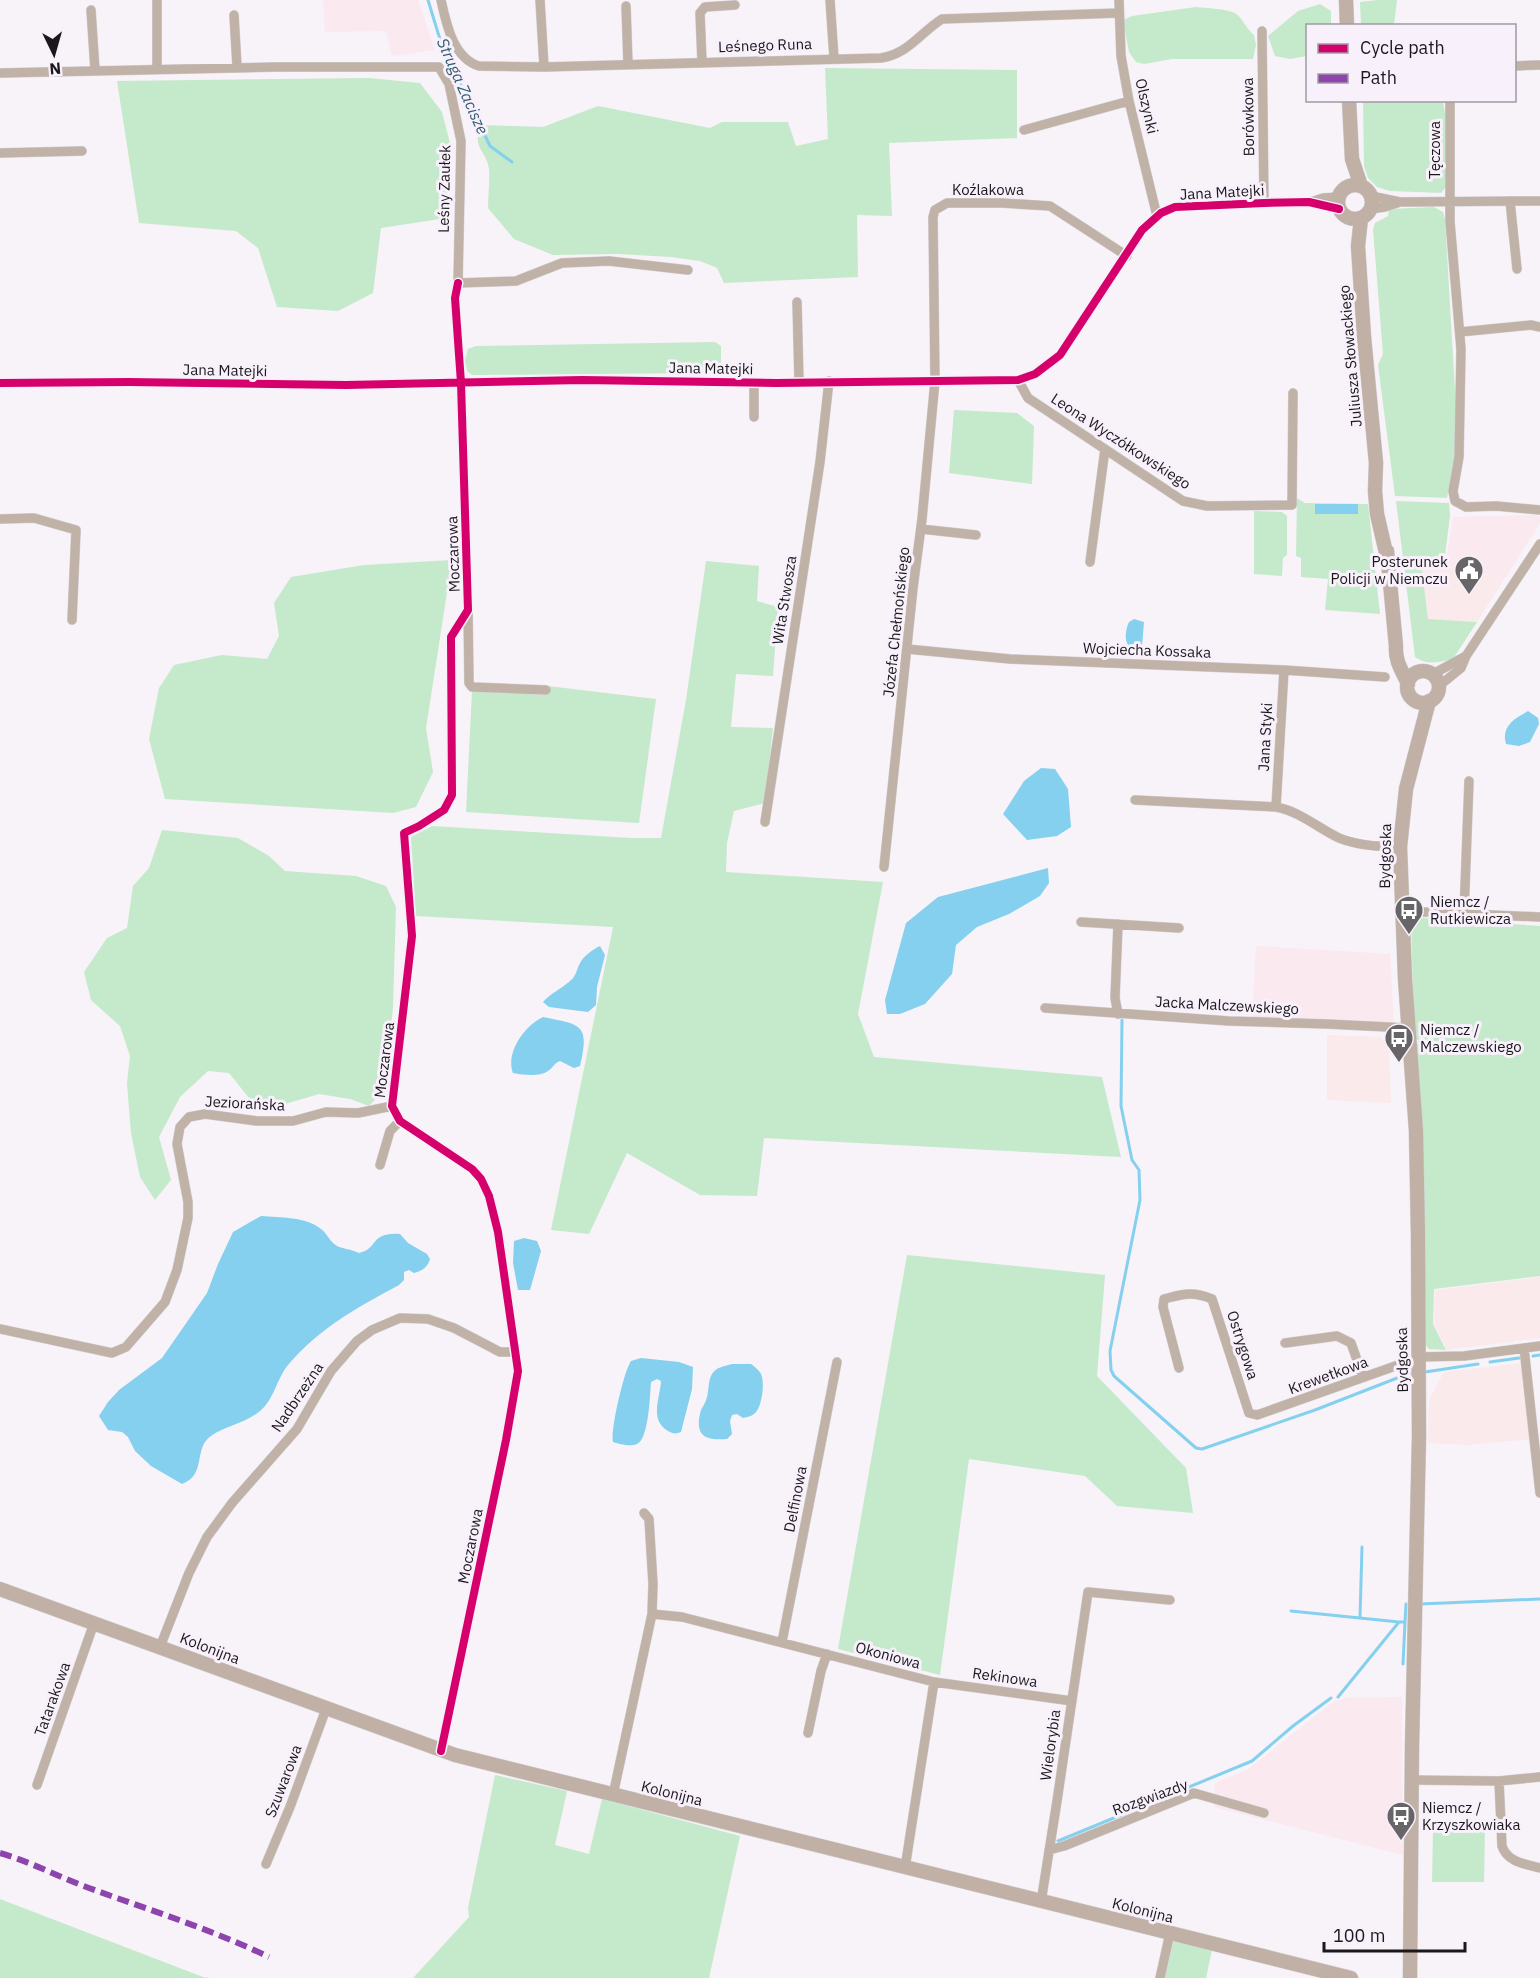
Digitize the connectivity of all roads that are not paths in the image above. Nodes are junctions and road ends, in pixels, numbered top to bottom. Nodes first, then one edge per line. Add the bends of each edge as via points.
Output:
1 (157, 0) edge
2 (441, 0) edge
3 (540, 0) edge
4 (830, 0) edge
5 (1119, 0) edge
6 (1346, 0) edge
7 (735, 5) dead end
8 (626, 6) dead end
9 (92, 10) dead end
10 (1119, 13) junction
11 (234, 15) dead end
12 (1347, 24) edge
13 (1262, 31) dead end
14 (834, 58) junction
15 (702, 62) junction
16 (628, 64) junction
17 (1540, 65) edge
18 (1516, 66) edge
19 (543, 67) junction
20 (237, 68) junction
21 (157, 69) junction
22 (95, 70) junction
23 (0, 73) edge
24 (1129, 101) junction
25 (1349, 102) edge
26 (1450, 102) edge
27 (1023, 130) dead end
28 (82, 151) dead end
29 (0, 153) edge
30 (1346, 194) junction
31 (1449, 201) junction
32 (1510, 201) junction
33 (1540, 201) edge
34 (1264, 203) junction
35 (1363, 210) junction
36 (1157, 216) junction
37 (1127, 256) junction
38 (1517, 268) dead end
39 (688, 270) dead end
40 (458, 283) junction
41 (797, 302) dead end
42 (1540, 327) edge
43 (1460, 332) junction
44 (1018, 380) junction
45 (829, 381) junction
46 (935, 381) junction
47 (754, 382) junction
48 (799, 382) junction
49 (0, 383) edge
50 (461, 383) junction
51 (1293, 393) dead end
52 (754, 417) dead end
53 (1105, 449) junction
54 (1540, 510) edge
55 (0, 519) edge
56 (921, 529) junction
57 (976, 535) dead end
58 (1540, 544) edge
59 (1090, 562) dead end
60 (468, 610) junction
61 (72, 620) dead end
62 (1396, 646) junction
63 (907, 649) junction
64 (1284, 670) junction
65 (1418, 672) junction
66 (1385, 677) dead end
67 (1436, 680) junction
68 (1408, 684) junction
69 (546, 690) dead end
70 (1415, 700) junction
71 (1429, 701) junction
72 (1418, 743) junction
73 (1469, 781) dead end
74 (1135, 800) dead end
75 (1276, 807) junction
76 (765, 822) dead end
77 (1400, 847) junction
78 (884, 867) dead end
79 (1402, 912) junction
80 (1464, 914) junction
81 (1540, 917) edge
82 (1081, 922) dead end
83 (1118, 924) junction
84 (1179, 928) dead end
85 (1045, 1008) dead end
86 (1118, 1014) junction
87 (1408, 1028) junction
88 (392, 1106) junction
89 (400, 1121) junction
90 (380, 1165) dead end
91 (0, 1329) edge
92 (1285, 1343) dead end
93 (1540, 1346) edge
94 (1524, 1348) junction
95 (515, 1352) junction
96 (1418, 1359) junction
97 (837, 1362) dead end
98 (1179, 1368) dead end
99 (1363, 1377) junction
100 (1249, 1413) joint
101 (1540, 1493) edge
102 (644, 1513) dead end
103 (0, 1589) edge
104 (1170, 1600) dead end
105 (652, 1614) junction
106 (94, 1623) junction
107 (782, 1642) junction
108 (160, 1647) junction
109 (827, 1654) junction
110 (934, 1682) junction
111 (1072, 1701) junction
112 (326, 1709) junction
113 (808, 1733) dead end
114 (441, 1751) junction
115 (1540, 1777) edge
116 (1412, 1780) junction
117 (1498, 1781) junction
118 (36, 1785) dead end
119 (613, 1795) junction
120 (1264, 1813) dead end
121 (1049, 1850) junction
122 (266, 1864) dead end
123 (905, 1868) junction
124 (1540, 1868) edge
125 (1041, 1902) junction
126 (1170, 1933) junction
127 (1160, 1978) edge
128 (1351, 1978) edge
129 (1410, 1978) edge

1 - 21 street
2 - 19 street, Leśnego Runa via 459,52 472,64
3 - 19 street
4 - 14 street
5 - 10 street, Olszynki
6 - 12 street
7 - 15 street via 705,7 699,13
8 - 16 street
9 - 22 street
10 - 14 street, Leśnego Runa via 942,19 894,56
10 - 24 street, Olszynki
11 - 20 street
13 - 34 street, Borówkowa
14 - 15 street, Leśnego Runa
15 - 16 street, Leśnego Runa
16 - 19 street, Leśnego Runa
17 - 18 street
20 - 21 street, Leśny Zaułek
20 - 40 street, Leśny Zaułek via 439,67 449,84 460,141
21 - 22 street, Leśny Zaułek
22 - 23 street, Leśny Zaułek
24 - 27 street
24 - 36 street, Olszynki
25 - 30 street via 1352,159
26 - 31 street, Tęczowa
28 - 29 street
30 - 34 street, Jana Matejki via 1309,202
30 - 35 street via 1345,216
30 - 35 street via 1365,188
31 - 32 street
31 - 35 street via 1400,202
31 - 43 street, Tęczowa
32 - 33 street
32 - 38 street
34 - 36 street, Jana Matejki via 1176,207
35 - 62 street, Juliusza Słowackiego via 1350,233 1358,246
36 - 37 street, Jana Matejki
37 - 44 street, Jana Matejki via 1060,355 1035,374
37 - 46 street, Koźlakowa via 1050,206 947,203 935,210
39 - 40 street via 609,261 562,263 516,281
40 - 50 street, Moczarowa via 455,298
41 - 48 street
42 - 43 street
43 - 54 street, Tęczowa via 1455,501 1466,507
44 - 46 street, Jana Matejki
44 - 53 street, Leona Wyczółkowskiego via 1028,398
45 - 46 street, Jana Matejki
45 - 48 street, Jana Matejki
45 - 76 street, Wita Stwosza
46 - 56 street, Józefa Chełmońskiego
47 - 48 street, Jana Matejki
47 - 50 street, Jana Matejki
47 - 52 street
49 - 50 street, Jana Matejki
50 - 60 street, Moczarowa
51 - 53 street, Leona Wyczółkowskiego via 1292,505 1191,504
53 - 59 street
55 - 61 street via 34,518 76,530
56 - 57 street
56 - 63 street, Józefa Chełmońskiego
58 - 67 street via 1466,656
60 - 69 street via 472,687
60 - 88 street, Moczarowa via 451,637 452,795 444,810 404,833 412,936
62 - 65 street
62 - 68 street, Juliusza Słowackiego via 1397,662
63 - 64 street, Wojciecha Kossaka via 1010,659
63 - 78 street, Józefa Chełmońskiego
64 - 66 street, Wojciecha Kossaka
64 - 75 street, Jana Styki
65 - 67 street via 1428,672
65 - 68 street
67 - 71 street via 1437,695
68 - 70 street via 1409,694
70 - 71 street
70 - 72 street, Bydgoska
71 - 72 street, Bydgoska
72 - 77 street, Bydgoska via 1406,789
73 - 80 street
74 - 75 street
75 - 77 street via 1340,838
77 - 79 street, Bydgoska
79 - 80 street
79 - 87 street, Bydgoska
80 - 81 street
82 - 83 street
83 - 84 street
83 - 86 street
85 - 86 street, Jacka Malczewskiego
86 - 87 street, Jacka Malczewskiego
87 - 96 street, Bydgoska via 1416,1131
88 - 89 street, Moczarowa
88 - 91 street, Jeziorańska via 358,1113 326,1112 293,1120 257,1121 205,1114 189,1117 180,1127 177,1144 188,1218 177,1270 165,1302 126,1347 112,1353
89 - 90 street via 390,1131
89 - 95 street, Moczarowa via 481,1179 498,1232
92 - 99 street via 1337,1336 1351,1343
93 - 94 street, Krewetkowa
94 - 96 street, Krewetkowa
94 - 101 street
95 - 108 street, Nadbrzeżna via 500,1352 428,1319 400,1318 357,1341 331,1371 297,1429 207,1537
95 - 114 street, Moczarowa via 516,1394
96 - 99 street, Krewetkowa
96 - 116 street, Bydgoska
97 - 107 street, Delfinowa
98 - 100 street, Ostrygowa via 1164,1299 1186,1293 1212,1299
99 - 100 street, Krewetkowa via 1266,1414
102 - 105 street via 649,1519
103 - 106 street, Kolonijna
104 - 111 street, Wielorybia via 1088,1592
105 - 107 street, Okoniowa via 682,1617
105 - 119 street
106 - 108 street, Kolonijna
106 - 118 street, Tatarakowa
107 - 109 street, Okoniowa
108 - 112 street, Kolonijna
109 - 110 street, Okoniowa
109 - 113 street
110 - 111 street, Rekinowa
110 - 123 street, Okoniowa
111 - 121 street, Wielorybia
112 - 114 street, Kolonijna
112 - 122 street, Szuwarowa
114 - 119 street, Kolonijna
115 - 117 street
116 - 117 street
116 - 129 street, Bydgoska
117 - 124 street via 1504,1852 1516,1862
119 - 123 street, Kolonijna
120 - 121 street, Rozgwiazdy via 1194,1793
121 - 125 street, Wielorybia
123 - 125 street, Kolonijna
125 - 126 street, Kolonijna
126 - 127 street
126 - 128 street, Kolonijna

